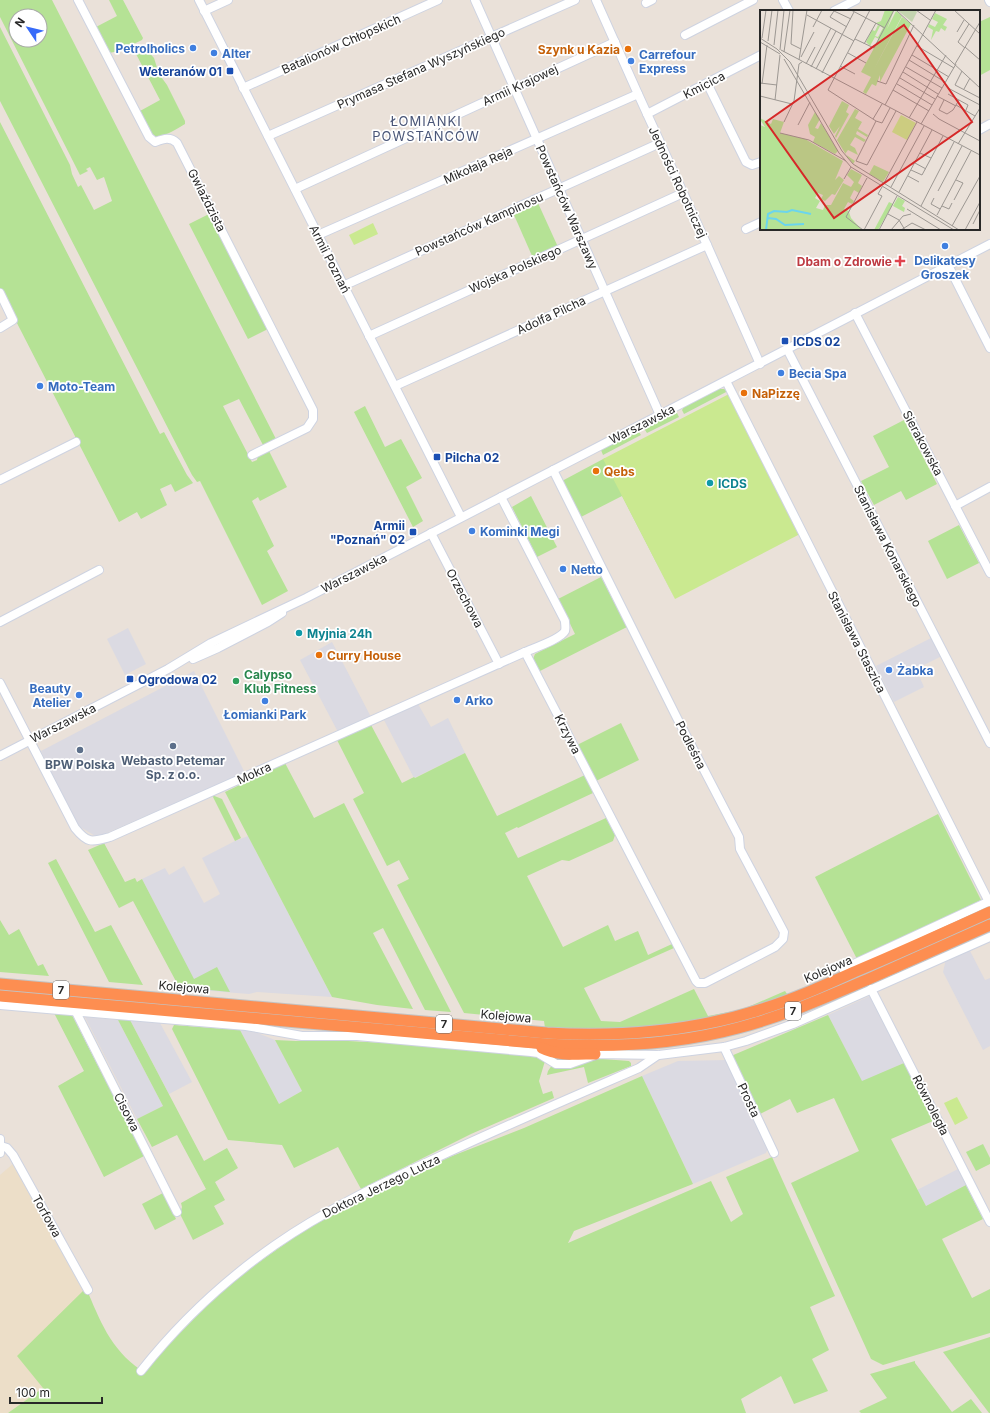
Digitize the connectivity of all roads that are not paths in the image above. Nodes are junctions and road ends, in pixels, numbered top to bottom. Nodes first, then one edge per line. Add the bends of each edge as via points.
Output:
1 (78, 0) edge
2 (199, 0) edge
3 (228, 0) edge
4 (438, 0) edge
5 (475, 0) edge
6 (575, 0) edge
7 (596, 0) edge
8 (752, 0) edge
9 (783, 0) edge
10 (856, 0) edge
11 (788, 10) edge
12 (836, 10) edge
13 (204, 11) junction
14 (685, 36) dead end
15 (491, 37) junction
16 (615, 42) junction
17 (760, 56) edge
18 (707, 83) junction
19 (244, 88) junction
20 (514, 88) junction
21 (638, 94) junction
22 (647, 114) junction
23 (990, 124) edge
24 (980, 129) edge
25 (268, 136) junction
26 (537, 139) junction
27 (660, 143) junction
28 (760, 162) edge
29 (558, 188) junction
30 (294, 189) junction
31 (683, 193) junction
32 (760, 222) edge
33 (746, 229) dead end
34 (318, 235) junction
35 (581, 240) junction
36 (990, 244) edge
37 (707, 245) junction
38 (948, 266) junction
39 (343, 286) junction
40 (604, 291) junction
41 (0, 293) edge
42 (855, 313) junction
43 (0, 328) edge
44 (369, 336) junction
45 (990, 348) edge
46 (787, 349) junction
47 (760, 364) junction
48 (726, 381) junction
49 (395, 386) junction
50 (660, 415) junction
51 (76, 442) dead end
52 (252, 455) dead end
53 (553, 470) junction
54 (0, 480) edge
55 (990, 487) edge
56 (501, 496) junction
57 (955, 506) junction
58 (462, 517) junction
59 (431, 533) junction
60 (99, 570) dead end
61 (990, 573) edge
62 (0, 622) edge
63 (525, 652) junction
64 (499, 664) junction
65 (0, 683) edge
66 (29, 740) junction
67 (990, 744) edge
68 (0, 756) edge
69 (990, 905) edge
70 (990, 925) edge
71 (990, 937) edge
72 (843, 969) joint
73 (705, 983) joint
74 (0, 984) edge
75 (823, 986) junction
76 (871, 989) junction
77 (0, 996) edge
78 (0, 1005) edge
79 (76, 1012) junction
80 (531, 1047) junction
81 (724, 1047) junction
82 (595, 1054) joint
83 (658, 1055) junction
84 (0, 1146) edge
85 (774, 1153) dead end
86 (177, 1212) dead end
87 (990, 1222) edge
88 (88, 1290) dead end
89 (141, 1371) dead end

1 - 52 street, Gwiaździsta via 149,137 155,142 169,138 177,143 313,410 313,419 306,429
2 - 13 street, Armii Poznań
3 - 13 street
4 - 19 street, Batalionów Chłopskich
5 - 15 street, Powstańców Warszawy
6 - 15 street, Prymasa Stefana Wyszyńskiego
7 - 16 street, Jedności Robotniczej
8 - 14 street
9 - 11 street
10 - 12 street
13 - 19 street, Armii Poznań
15 - 20 street, Powstańców Warszawy
15 - 25 street, Prymasa Stefana Wyszyńskiego
16 - 20 street, Armii Krajowej
16 - 21 street, Jedności Robotniczej
17 - 18 street, Kmicica
18 - 22 street, Kmicica
18 - 28 street via 746,162 752,165
19 - 25 street, Armii Poznań
20 - 26 street, Powstańców Warszawy
20 - 30 street, Armii Krajowej
21 - 22 street, Jedności Robotniczej
21 - 26 street, Mikołaja Reja
22 - 27 street, Jedności Robotniczej
23 - 24 street
25 - 30 street, Armii Poznań
26 - 29 street, Powstańców Warszawy
26 - 34 street, Mikołaja Reja
27 - 29 street, Powstańców Kampinosu
27 - 31 street, Jedności Robotniczej
29 - 35 street, Powstańców Warszawy
29 - 39 street, Powstańców Kampinosu
30 - 34 street, Armii Poznań
31 - 35 street, Wojska Polskiego
31 - 37 street, Jedności Robotniczej
32 - 33 street
34 - 39 street, Armii Poznań
35 - 40 street, Powstańców Warszawy
35 - 44 street, Wojska Polskiego
36 - 38 street, Warszawska
37 - 40 street, Adolfa Pilcha
37 - 47 street, Jedności Robotniczej
38 - 42 street, Warszawska
38 - 45 street
39 - 44 street, Armii Poznań
40 - 49 street, Adolfa Pilcha
40 - 50 street, Powstańców Warszawy
41 - 43 street via 13,320
42 - 46 street, Warszawska
42 - 57 street, Sierakowska
44 - 49 street, Armii Poznań
46 - 47 street, Warszawska
46 - 67 street, Stanisława Konarskiego
47 - 48 street, Warszawska
48 - 50 street, Warszawska
48 - 69 street, Stanisława Staszica
49 - 58 street, Armii Poznań
50 - 53 street, Warszawska
51 - 54 street
53 - 56 street, Warszawska
53 - 73 street, Podleśna via 676,718 739,837 740,849 784,932 783,939 775,947
55 - 57 street
56 - 58 street, Warszawska
56 - 63 street via 565,621 565,630 559,636
57 - 61 street, Sierakowska
58 - 59 street, Warszawska
59 - 64 street, Orzechowa
59 - 66 street, Warszawska via 293,604 268,622 207,649
60 - 62 street
63 - 64 street, Mokra
63 - 73 street, Krzywa via 696,981
64 - 66 street, Mokra via 118,834 93,842 82,837 75,828
65 - 66 street
66 - 68 street, Warszawska
69 - 72 street, Kolejowa
69 - 75 highway, Kolejowa / 7
70 - 80 highway, Kolejowa / 7 via 807,1006 737,1029 689,1039 637,1045
71 - 76 street
72 - 75 highway
74 - 75 highway, Kolejowa / 7 via 511,1030 595,1035 659,1031 711,1023 759,1010
76 - 81 street via 793,1024
76 - 87 street, Równoległa
77 - 80 highway, Kolejowa / 7
78 - 79 street
79 - 80 street via 246,1026 302,1036 357,1036
79 - 86 street, Cisowa
80 - 82 highway via 551,1052
81 - 83 street
81 - 85 street, Prosta
82 - 83 street
83 - 89 street, Doktora Jerzego Lutza via 639,1068 466,1144 331,1209 274,1245 226,1283 174,1332
84 - 88 street, Torfowa via 7,1148 13,1155

